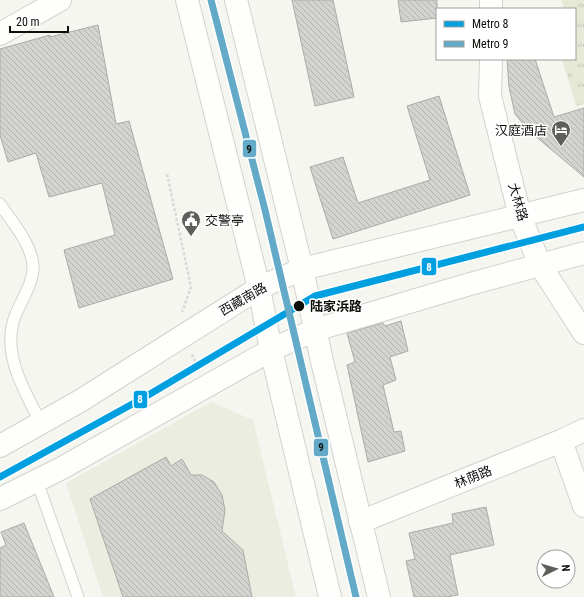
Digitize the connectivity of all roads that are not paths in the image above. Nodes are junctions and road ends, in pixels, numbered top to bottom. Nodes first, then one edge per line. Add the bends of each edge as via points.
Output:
1 (60, 0) edge
2 (187, 0) edge
3 (236, 0) edge
4 (0, 34) edge
5 (491, 60) edge
6 (584, 200) edge
7 (0, 204) edge
8 (520, 216) junction
9 (584, 252) edge
10 (540, 265) junction
11 (302, 269) junction
12 (259, 288) junction
13 (315, 330) junction
14 (584, 332) edge
15 (270, 350) junction
16 (41, 423) junction
17 (584, 430) edge
18 (561, 441) junction
19 (0, 446) edge
20 (37, 481) junction
21 (0, 499) edge
22 (584, 506) edge
23 (360, 522) junction
24 (78, 597) edge
25 (330, 597) edge
26 (379, 597) edge

1 - 4 main road
2 - 12 main road
3 - 11 main road
5 - 8 main road, 大林路 via 490,96
6 - 8 main road, 西藏南路
7 - 16 lane via 28,248 33,265 27,290 15,316 10,347 24,390
8 - 10 main road, 大林路
8 - 11 main road, 西藏南路
9 - 10 main road
10 - 13 main road
10 - 14 main road, 大林路
11 - 12 main road, 西藏南路
11 - 13 main road
12 - 15 main road
12 - 16 main road, 西藏南路
13 - 15 main road
13 - 23 main road
15 - 20 main road
15 - 25 main road
16 - 19 main road, 西藏南路
17 - 18 main road, 林荫路
18 - 22 main road
18 - 23 main road, 林荫路
20 - 21 main road
20 - 24 lane
23 - 26 main road

